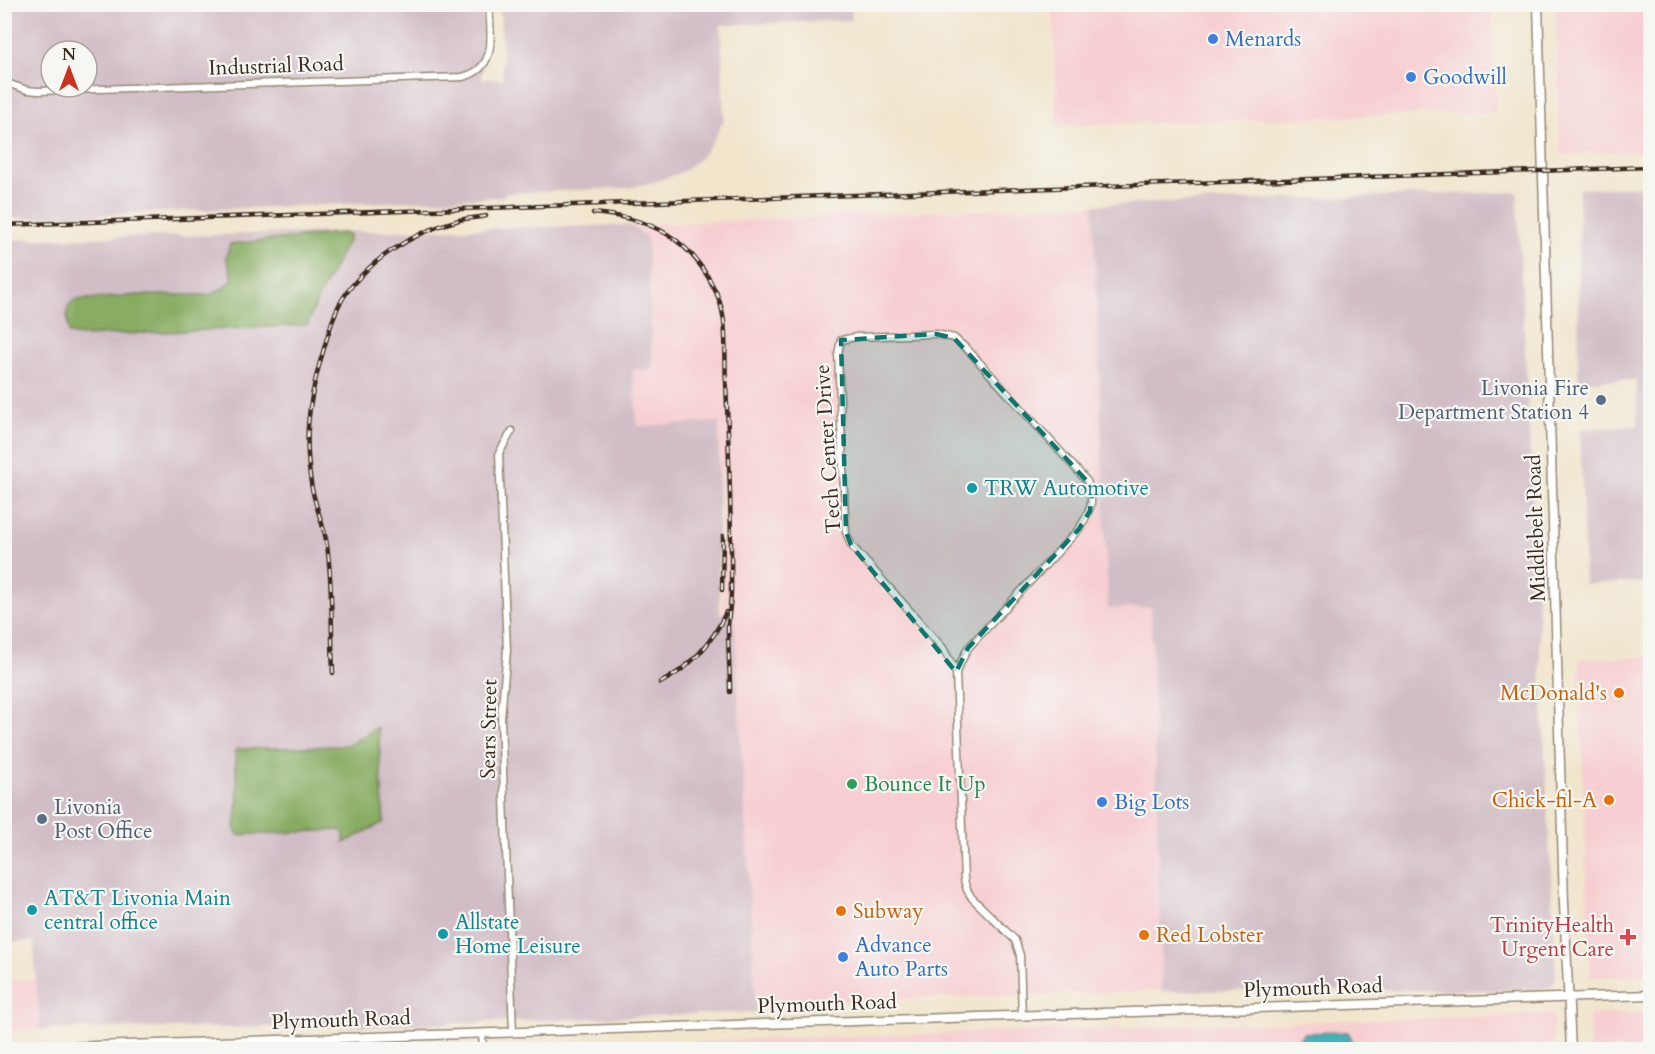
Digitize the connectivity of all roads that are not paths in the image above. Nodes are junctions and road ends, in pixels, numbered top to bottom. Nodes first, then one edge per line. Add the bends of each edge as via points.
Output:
1 (489, 4) edge
2 (1538, 4) edge
3 (4, 82) edge
4 (512, 430) dead end
5 (956, 672) junction
6 (1650, 995) edge
7 (1568, 997) junction
8 (1022, 1016) junction
9 (513, 1032) junction
10 (482, 1033) junction
11 (269, 1045) edge
12 (111, 1048) edge
13 (4, 1049) edge
14 (483, 1050) edge
15 (1571, 1050) edge

1 - 3 street, Industrial Road via 487,60 477,72 462,77 38,92
2 - 7 main road, Middlebelt Road
4 - 9 street, Sears Street via 499,453 507,650 501,718
5 - 5 street, Tech Center Drive via 968,648 1079,529 1090,511 1092,494 1087,480 954,338 936,334 841,340 838,354 846,531 851,545 943,648
5 - 8 street, Tech Center Drive via 964,880 972,898 1018,946
6 - 7 main road, Plymouth Road
7 - 8 main road, Plymouth Road
7 - 15 main road, Middlebelt Road
8 - 9 main road, Plymouth Road
9 - 10 main road, Plymouth Road
10 - 11 main road, Plymouth Road
10 - 14 street
11 - 12 main road, Plymouth Road
12 - 13 main road, Plymouth Road

